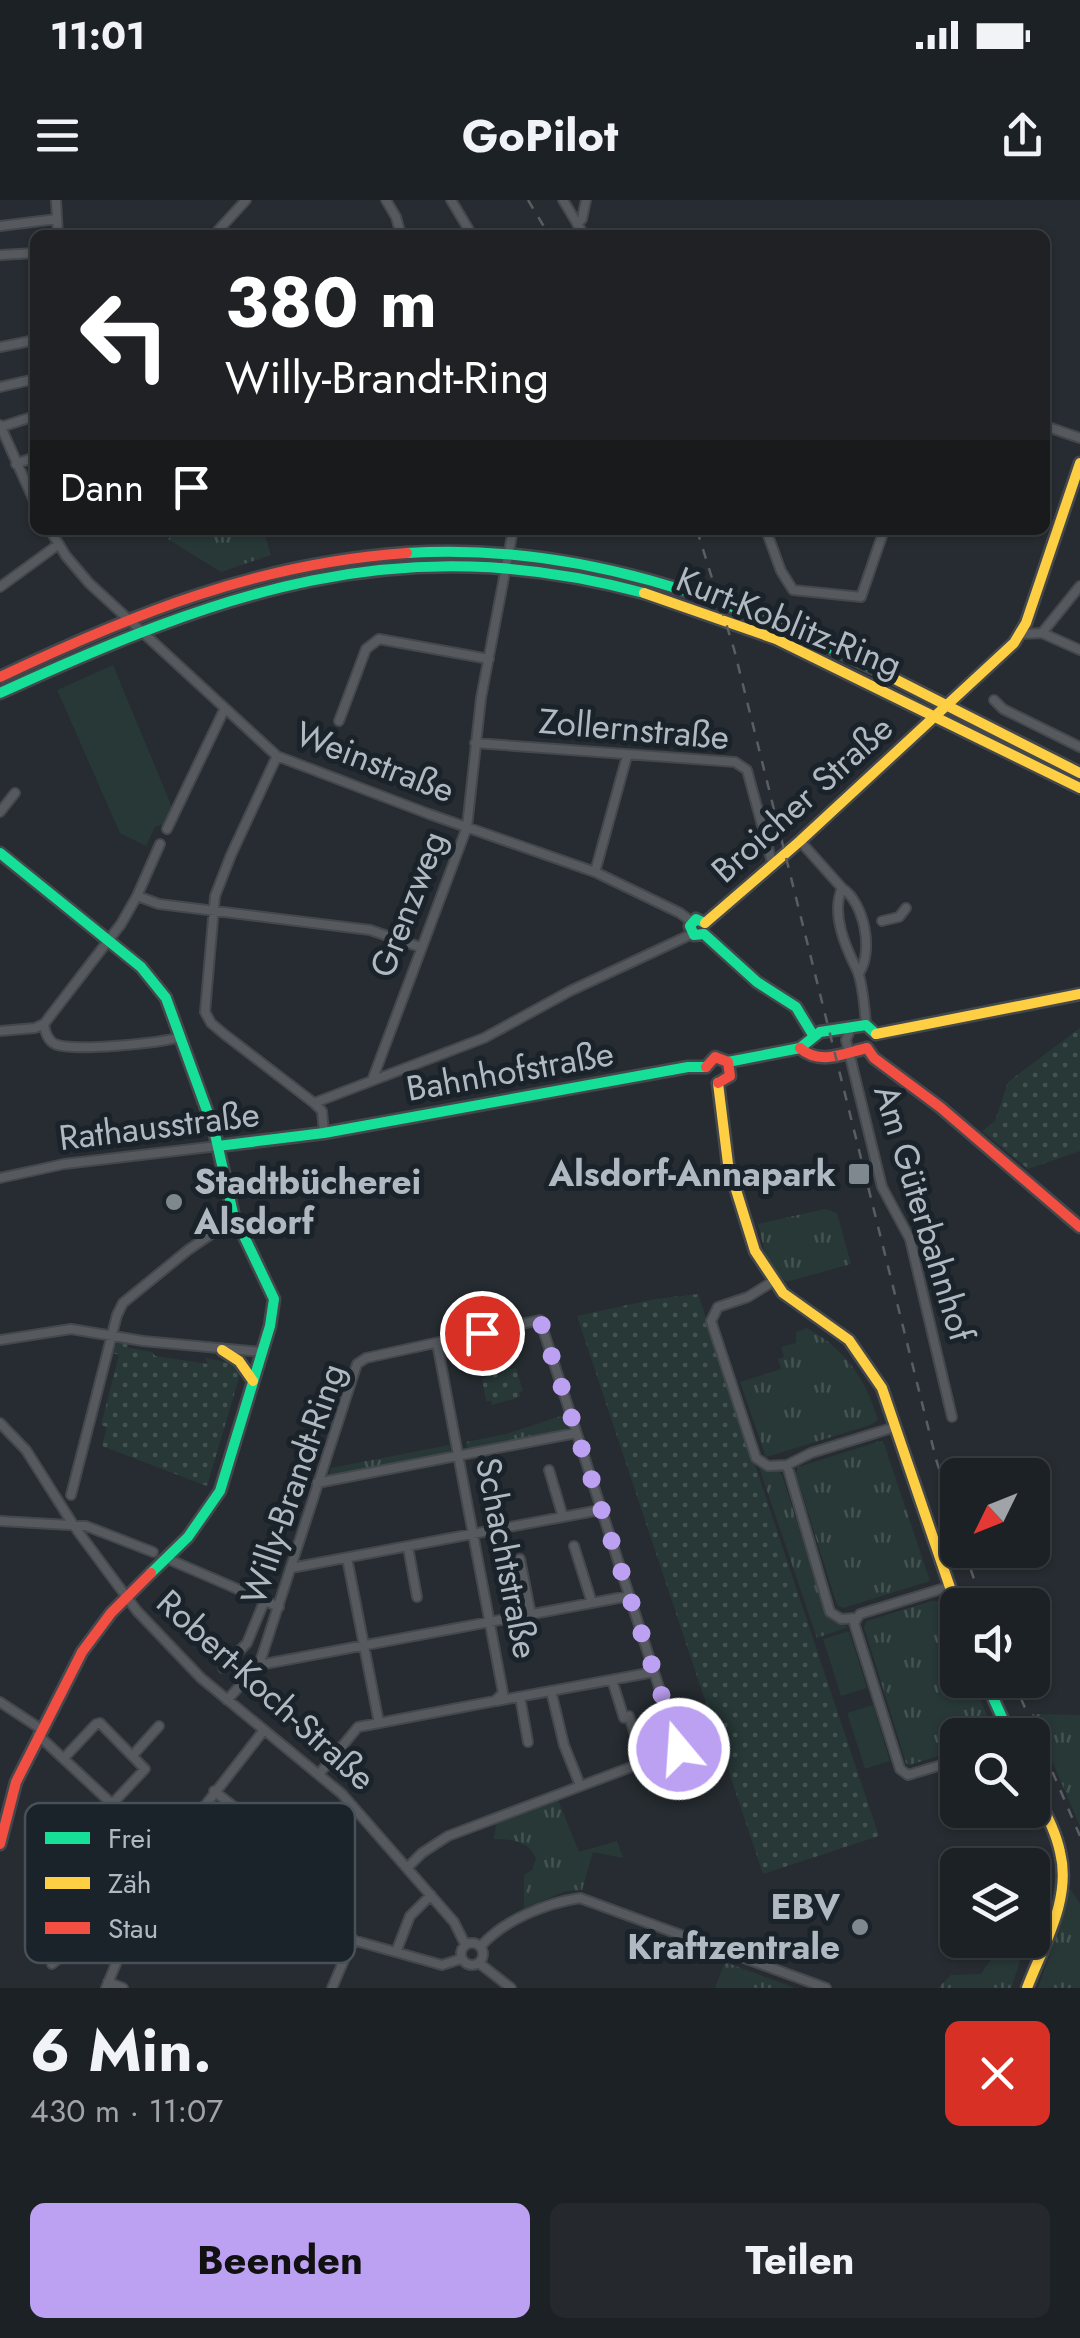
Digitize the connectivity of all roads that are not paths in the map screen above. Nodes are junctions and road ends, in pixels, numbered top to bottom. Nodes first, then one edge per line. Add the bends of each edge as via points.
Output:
1 (56, 200) edge
2 (246, 200) edge
3 (386, 200) edge
4 (452, 200) edge
5 (563, 200) edge
6 (586, 200) edge
7 (57, 219) junction
8 (577, 224) junction
9 (0, 226) edge
10 (58, 230) edge
11 (219, 230) edge
12 (399, 230) edge
13 (469, 230) edge
14 (581, 230) edge
15 (30, 253) edge
16 (0, 256) edge
17 (30, 341) edge
18 (0, 347) edge
19 (30, 379) edge
20 (0, 387) edge
21 (30, 417) edge
22 (0, 426) edge
23 (1050, 428) edge
24 (1080, 438) edge
25 (4, 450) edge
26 (30, 459) edge
27 (1080, 462) edge
28 (16, 464) junction
29 (30, 493) edge
30 (53, 535) edge
31 (512, 535) edge
32 (768, 535) edge
33 (882, 535) edge
34 (59, 544) junction
35 (508, 553) junction
36 (505, 568) junction
37 (0, 586) edge
38 (1080, 586) edge
39 (128, 621) junction
40 (139, 632) junction
41 (1042, 633) junction
42 (1021, 634) junction
43 (1080, 650) edge
44 (489, 658) junction
45 (0, 677) edge
46 (0, 693) edge
47 (994, 700) dead end
48 (946, 704) junction
49 (225, 708) junction
50 (934, 716) junction
51 (339, 722) dead end
52 (475, 743) junction
53 (1080, 747) edge
54 (278, 756) junction
55 (627, 756) junction
56 (1080, 773) edge
57 (1080, 788) edge
58 (15, 794) dead end
59 (0, 812) edge
60 (468, 827) junction
61 (167, 829) dead end
62 (800, 841) junction
63 (160, 844) dead end
64 (0, 853) edge
65 (772, 866) junction
66 (595, 872) junction
67 (842, 888) junction
68 (138, 896) junction
69 (906, 908) dead end
70 (213, 911) junction
71 (882, 921) dead end
72 (698, 928) junction
73 (109, 942) junction
74 (420, 947) junction
75 (859, 972) junction
76 (1080, 994) edge
77 (44, 1024) junction
78 (859, 1026) junction
79 (0, 1030) edge
80 (876, 1034) junction
81 (813, 1035) junction
82 (181, 1037) junction
83 (800, 1048) junction
84 (865, 1048) junction
85 (848, 1052) junction
86 (728, 1062) junction
87 (706, 1068) junction
88 (373, 1078) junction
89 (718, 1082) junction
90 (314, 1103) junction
91 (324, 1133) junction
92 (218, 1146) junction
93 (0, 1178) edge
94 (236, 1218) junction
95 (1080, 1227) edge
96 (772, 1282) junction
97 (112, 1336) junction
98 (0, 1340) edge
99 (436, 1343) junction
100 (222, 1350) junction
101 (262, 1352) junction
102 (253, 1381) junction
103 (952, 1416) dead end
104 (0, 1424) edge
105 (895, 1427) junction
106 (576, 1432) junction
107 (460, 1456) junction
108 (788, 1465) junction
109 (550, 1470) dead end
110 (317, 1483) junction
111 (71, 1495) dead end
112 (600, 1510) junction
113 (563, 1517) junction
114 (0, 1522) edge
115 (74, 1526) junction
116 (474, 1534) junction
117 (408, 1546) junction
118 (574, 1546) dead end
119 (153, 1552) dead end
120 (348, 1558) junction
121 (520, 1559) dead end
122 (168, 1560) junction
123 (290, 1568) junction
124 (948, 1587) joint
125 (629, 1596) junction
126 (417, 1598) dead end
127 (126, 1599) junction
128 (264, 1602) junction
129 (592, 1603) junction
130 (279, 1608) junction
131 (531, 1615) junction
132 (856, 1618) junction
133 (490, 1622) junction
134 (364, 1647) junction
135 (259, 1665) junction
136 (223, 1668) dead end
137 (654, 1672) junction
138 (612, 1680) junction
139 (551, 1691) junction
140 (520, 1698) junction
141 (227, 1700) junction
142 (495, 1701) junction
143 (0, 1702) edge
144 (379, 1723) junction
145 (159, 1726) dead end
146 (264, 1730) junction
147 (39, 1732) junction
148 (634, 1732) dead end
149 (528, 1742) dead end
150 (133, 1754) junction
151 (64, 1758) junction
152 (940, 1765) edge
153 (318, 1774) junction
154 (580, 1786) junction
155 (214, 1792) junction
156 (113, 1803) joint
157 (205, 1803) edge
158 (228, 1803) edge
159 (349, 1803) edge
160 (355, 1809) edge
161 (2, 1818) edge
162 (1050, 1827) edge
163 (0, 1844) edge
164 (408, 1867) junction
165 (431, 1894) junction
166 (355, 1940) edge
167 (465, 1944) junction
168 (481, 1946) junction
169 (396, 1952) junction
170 (461, 1959) junction
171 (479, 1962) junction
172 (342, 1963) edge
173 (107, 1985) edge
174 (123, 1988) edge
175 (332, 1988) edge
176 (511, 1988) edge
177 (826, 1988) edge
178 (1026, 1988) edge

1 - 7 street
2 - 11 street
3 - 12 street
4 - 13 street
5 - 8 street
6 - 8 street
7 - 9 street
7 - 10 street
8 - 14 street
15 - 16 street
17 - 18 street
19 - 20 street
21 - 22 street
22 - 25 street
23 - 24 street
25 - 28 street
26 - 28 street
27 - 42 main road, Broicher Straße
28 - 29 street
30 - 34 street, Weinstraße
31 - 35 street
32 - 33 street via 794,590 862,596
34 - 37 street
34 - 39 street, Weinstraße
35 - 36 street, Grenzweg
35 - 39 main road, Kurt-Koblitz-Ring via 408,552 304,564
35 - 48 main road, Kurt-Koblitz-Ring via 611,569 695,592
36 - 40 main road, Kurt-Koblitz-Ring via 432,566 318,578
36 - 44 street, Grenzweg
36 - 50 main road, Kurt-Koblitz-Ring via 686,604
38 - 41 street
39 - 40 street, Weinstraße
39 - 45 main road, Kurt-Koblitz-Ring
40 - 46 main road, Kurt-Koblitz-Ring
40 - 49 street, Weinstraße
41 - 42 street
41 - 43 street
42 - 48 main road, Broicher Straße
44 - 51 street via 379,639 366,650
44 - 52 street, Grenzweg
47 - 53 street
48 - 50 main road, Broicher Straße
48 - 56 main road, Kurt-Koblitz-Ring
49 - 54 street, Weinstraße
49 - 61 street
50 - 57 main road, Kurt-Koblitz-Ring
50 - 62 main road, Broicher Straße
52 - 55 street, Zollernstraße
52 - 60 street, Grenzweg
54 - 60 street, Weinstraße
54 - 70 street via 231,855
55 - 65 street, Zollernstraße via 735,762 748,770
55 - 66 street
58 - 59 street
60 - 66 street, Weinstraße
60 - 74 street, Grenzweg
62 - 65 main road, Broicher Straße
62 - 67 street
63 - 68 street
64 - 73 main road
65 - 72 main road, Broicher Straße
66 - 72 street, Weinstraße
67 - 75 street via 836,903 849,960
67 - 75 street via 866,924 868,951
68 - 70 street
68 - 73 street
69 - 71 street
70 - 74 street via 370,930
70 - 90 street via 207,1018
72 - 81 main road, Weinstraße via 757,982 796,1007
72 - 88 street, Broicher Straße via 484,1038
73 - 77 street
73 - 82 main road via 154,981
74 - 88 street, Grenzweg
75 - 78 street, Am Güterbahnhof
76 - 80 main road
77 - 79 street
77 - 82 street via 52,1042 69,1046
78 - 80 main road
78 - 81 main road
78 - 84 main road via 854,1041
78 - 85 street, Am Güterbahnhof via 846,1036
80 - 84 main road
81 - 83 main road
82 - 92 main road
83 - 85 main road via 811,1058
83 - 86 main road
84 - 85 main road
84 - 95 main road
85 - 103 street, Am Güterbahnhof via 882,1188 910,1238
86 - 87 main road via 715,1057
86 - 89 main road via 730,1076
87 - 89 main road
87 - 91 main road, Bahnhofstraße
88 - 90 street, Broicher Straße
89 - 96 main road via 742,1219
90 - 91 street via 322,1111
91 - 92 main road, Rathausstraße
92 - 93 street, Rathausstraße
92 - 94 main road
94 - 97 street via 131,1294
94 - 101 main road via 274,1299
96 - 105 main road via 853,1344 882,1388
96 - 108 street via 718,1308 711,1321 756,1458 768,1466
97 - 98 street via 71,1329
97 - 100 street
97 - 111 street
99 - 106 street, Willy-Brandt-Ring via 540,1320
99 - 107 street, Schachtstraße
99 - 110 street, Willy-Brandt-Ring via 357,1364
100 - 101 street
100 - 102 main road
101 - 102 main road
102 - 122 main road via 220,1491
104 - 115 street, Robert-Koch-Straße via 26,1450
105 - 108 street
105 - 124 main road
106 - 107 street
106 - 112 street, Willy-Brandt-Ring
107 - 110 street
107 - 116 street, Schachtstraße
108 - 132 street via 830,1612
109 - 113 street
110 - 123 street, Willy-Brandt-Ring
112 - 113 street
112 - 125 street, Willy-Brandt-Ring
113 - 116 street
114 - 115 street
115 - 119 street
115 - 127 street, Robert-Koch-Straße
116 - 117 street
116 - 133 street, Schachtstraße
117 - 120 street
117 - 126 street
118 - 129 street
120 - 123 street
120 - 134 street
121 - 131 street
122 - 127 main road
122 - 128 street
123 - 130 street, Willy-Brandt-Ring
124 - 132 street
125 - 129 street
125 - 137 street, Willy-Brandt-Ring
127 - 141 street, Robert-Koch-Straße
127 - 147 main road via 82,1652
128 - 130 street
128 - 136 street via 247,1643
129 - 131 street
130 - 135 street, Willy-Brandt-Ring
131 - 133 street
132 - 152 street via 903,1774
133 - 134 street
133 - 142 street, Schachtstraße via 504,1686
134 - 135 street
134 - 144 street
135 - 141 street, Willy-Brandt-Ring
137 - 138 street
137 - 154 street, Willy-Brandt-Ring via 679,1749
138 - 139 street
138 - 148 street
139 - 140 street
139 - 154 street
140 - 142 street
140 - 149 street
141 - 146 street, Robert-Koch-Straße
142 - 144 street, Schachtstraße
143 - 147 street
144 - 153 street, Schachtstraße via 353,1730
145 - 150 street
146 - 153 street, Robert-Koch-Straße
146 - 155 street
147 - 151 street
147 - 161 main road
150 - 151 street via 100,1723
150 - 156 street via 145,1769
151 - 156 street
153 - 159 street, Robert-Koch-Straße
154 - 164 street, Willy-Brandt-Ring via 448,1836
155 - 157 street
155 - 158 street
160 - 164 street, Robert-Koch-Straße
161 - 163 main road
162 - 178 main road via 1063,1874
164 - 165 street, Robert-Koch-Straße
165 - 167 street, Robert-Koch-Straße
165 - 169 street via 410,1916
166 - 169 street
167 - 168 street
167 - 170 street
168 - 171 street
168 - 177 street via 500,1928 580,1898
169 - 170 street via 442,1965
170 - 171 street
171 - 176 street
172 - 175 street
173 - 174 street

